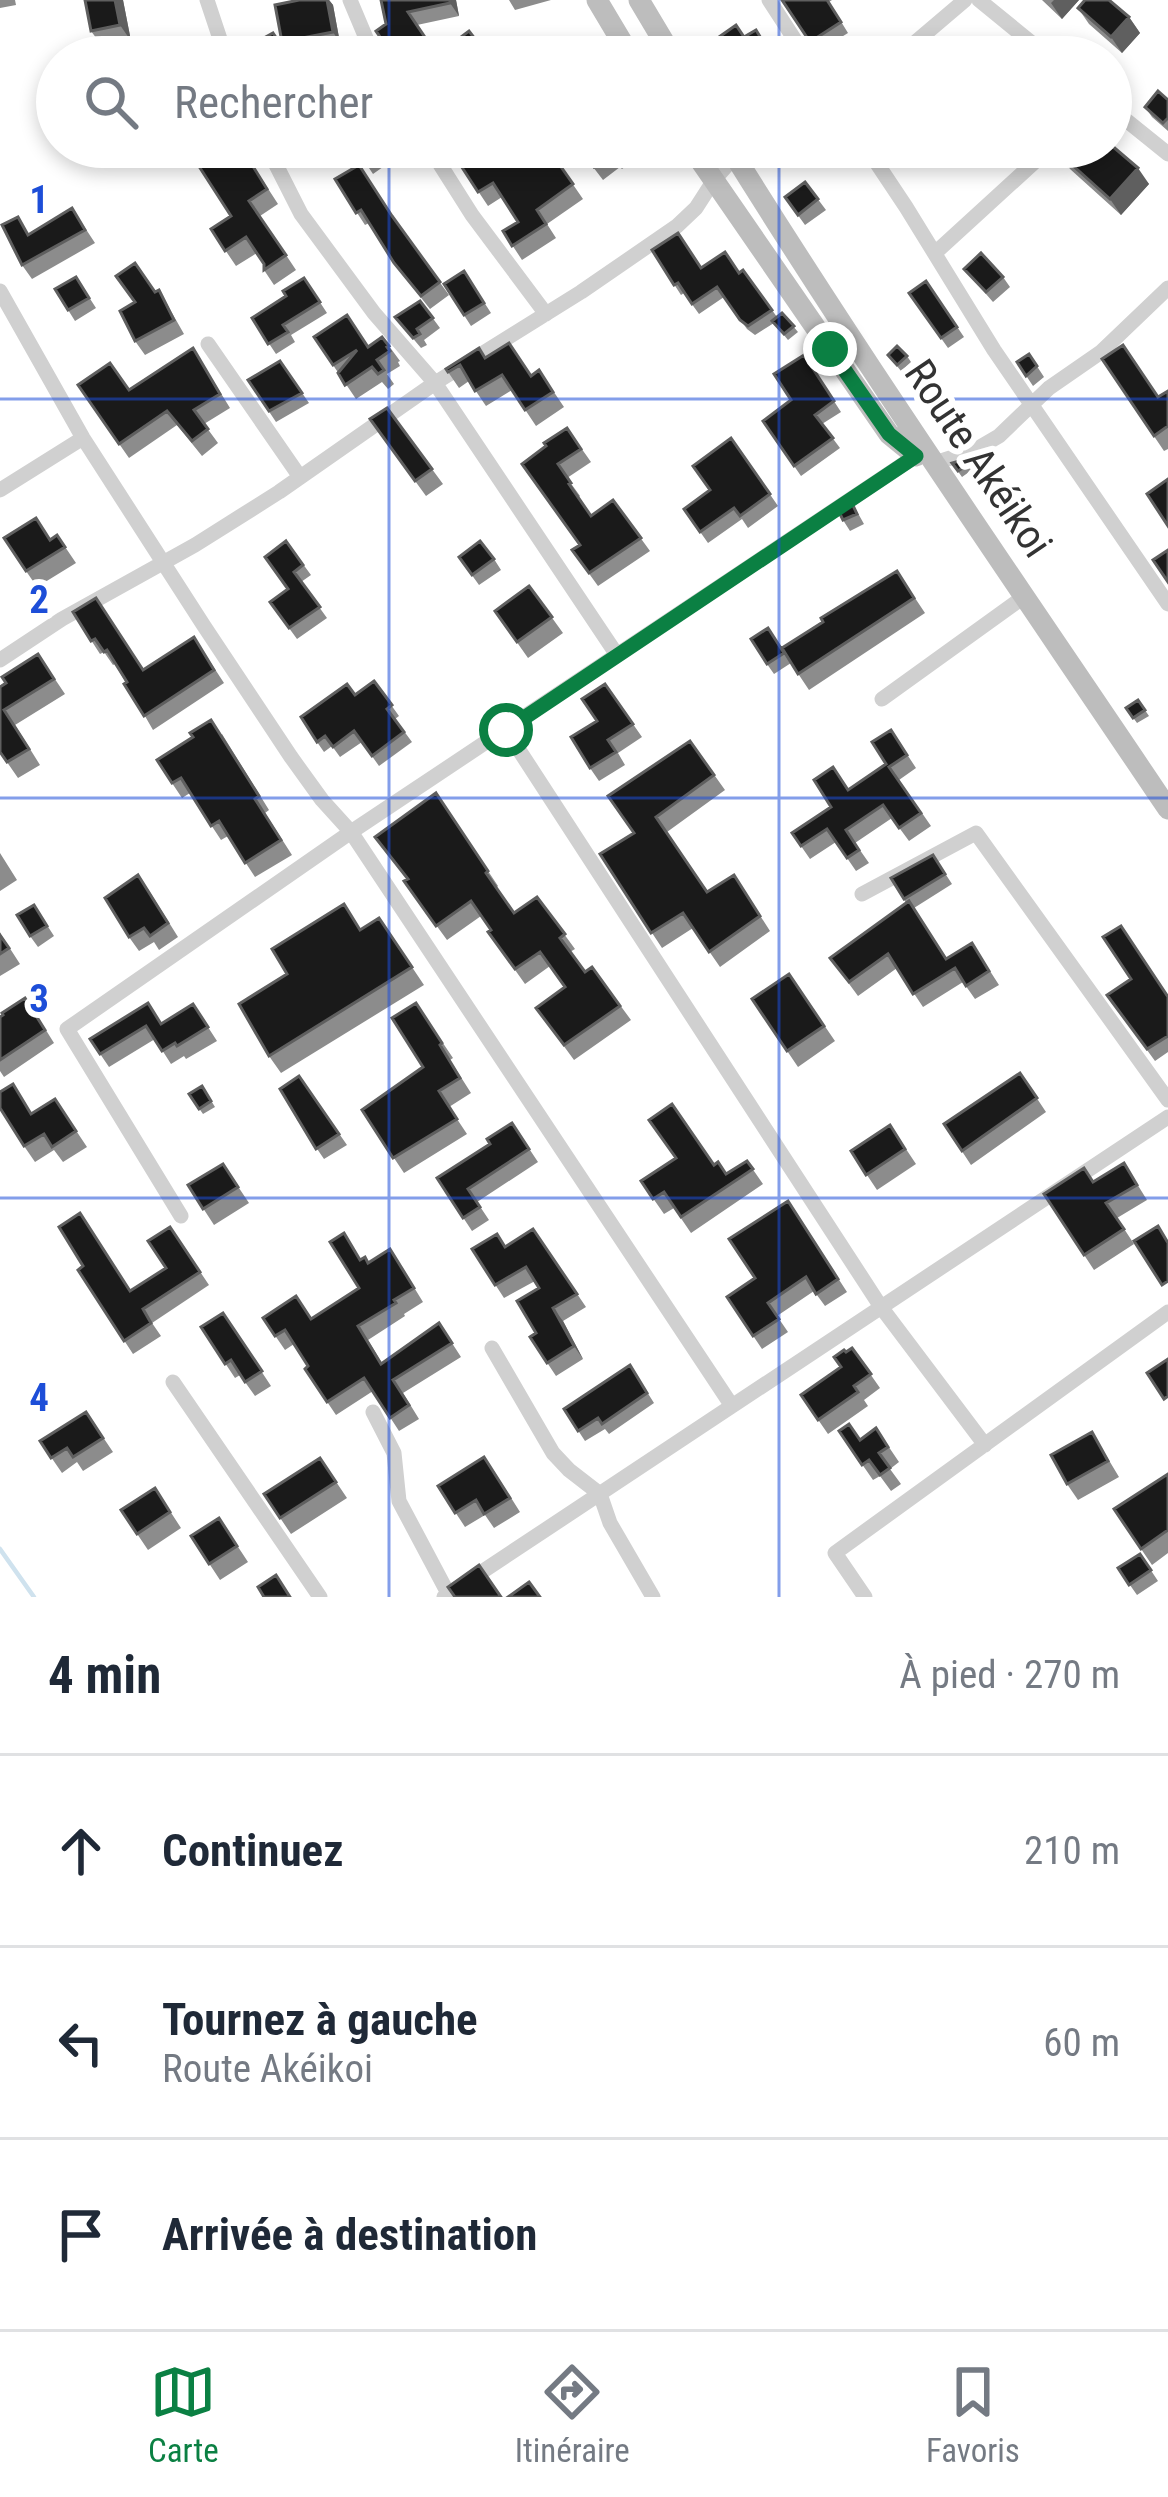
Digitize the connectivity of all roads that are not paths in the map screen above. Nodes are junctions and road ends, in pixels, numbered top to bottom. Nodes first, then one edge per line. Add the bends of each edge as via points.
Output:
1 (207, 0) edge
2 (350, 0) edge
3 (597, 0) edge
4 (638, 0) edge
5 (769, 0) edge
6 (965, 0) edge
7 (979, 0) edge
8 (219, 36) edge
9 (365, 36) edge
10 (618, 36) edge
11 (661, 36) edge
12 (792, 36) edge
13 (923, 36) edge
14 (1023, 36) edge
15 (1132, 125) edge
16 (1168, 154) edge
17 (278, 168) edge
18 (442, 168) edge
19 (706, 168) edge
20 (722, 168) edge
21 (742, 168) edge
22 (880, 168) edge
23 (1028, 168) edge
24 (714, 180) junction
25 (935, 253) junction
26 (0, 291) edge
27 (1165, 299) edge
28 (546, 314) junction
29 (208, 344) dead end
30 (435, 383) junction
31 (1033, 404) junction
32 (83, 437) junction
33 (926, 456) junction
34 (300, 477) junction
35 (0, 490) edge
36 (166, 563) junction
37 (1025, 596) junction
38 (1168, 604) edge
39 (617, 656) junction
40 (0, 660) edge
41 (882, 699) dead end
42 (506, 730) junction
43 (1168, 809) edge
44 (351, 832) junction
45 (862, 895) dead end
46 (1168, 1100) edge
47 (1168, 1117) edge
48 (181, 1216) dead end
49 (881, 1307) junction
50 (1168, 1312) edge
51 (492, 1348) dead end
52 (173, 1382) dead end
53 (732, 1406) junction
54 (373, 1412) edge
55 (985, 1445) junction
56 (600, 1493) junction
57 (448, 1596) edge
58 (320, 1597) edge
59 (653, 1597) edge
60 (865, 1597) edge

1 - 8 street
2 - 9 street
3 - 10 street
4 - 11 street
5 - 12 street
6 - 13 street
7 - 14 street
15 - 16 street
17 - 30 street via 301,214
18 - 28 street
19 - 24 street, Route Akéikoi
20 - 24 street
21 - 33 street, Route Akéikoi
22 - 25 street
23 - 25 street
24 - 28 street via 677,226
24 - 33 street, Route Akéikoi via 889,434
25 - 31 street
26 - 32 street
27 - 31 street
28 - 30 street
29 - 34 street
30 - 34 street
30 - 39 street
31 - 33 street via 975,450
31 - 38 street
32 - 35 street
32 - 36 street
33 - 37 street, Route Akéikoi
33 - 39 street
34 - 36 street
36 - 40 street
36 - 44 street via 290,757
37 - 41 street
37 - 43 street, Route Akéikoi
39 - 42 street
42 - 44 street
42 - 49 street
44 - 48 street via 67,1029
44 - 53 street
45 - 46 street via 976,832
47 - 49 street
49 - 53 street
49 - 55 street
50 - 55 street
51 - 56 street via 553,1454
52 - 58 street
53 - 56 street
54 - 57 street via 394,1453 399,1501
55 - 60 street via 835,1553
56 - 57 street
56 - 59 street

